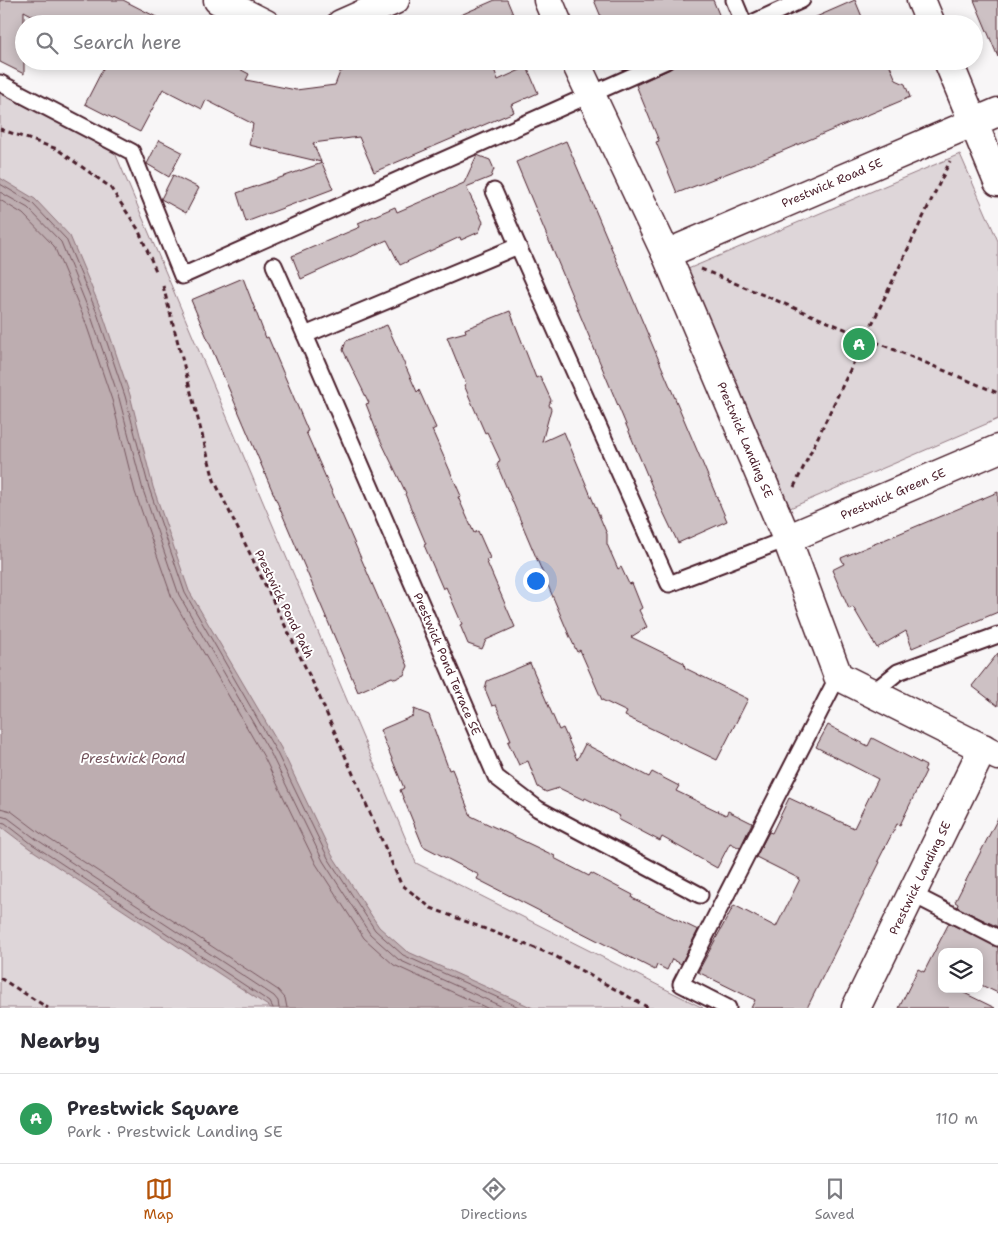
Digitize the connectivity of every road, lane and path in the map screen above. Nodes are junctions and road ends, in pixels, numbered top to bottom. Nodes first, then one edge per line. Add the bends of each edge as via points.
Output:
1 (218, 0) edge
2 (395, 0) edge
3 (548, 0) edge
4 (734, 0) edge
5 (802, 0) edge
6 (921, 0) edge
7 (248, 15) edge
8 (361, 15) edge
9 (554, 15) edge
10 (740, 15) edge
11 (770, 15) edge
12 (927, 15) edge
13 (579, 70) edge
14 (646, 70) edge
15 (953, 70) edge
16 (0, 82) edge
17 (590, 96) junction
18 (979, 120) edge
19 (0, 129) edge
20 (998, 182) edge
21 (494, 191) dead end
22 (518, 246) junction
23 (666, 254) junction
24 (274, 264) dead end
25 (305, 334) junction
26 (998, 393) edge
27 (998, 449) edge
28 (783, 528) junction
29 (998, 635) edge
30 (838, 676) junction
31 (872, 693) junction
32 (991, 752) edge
33 (912, 894) junction
34 (700, 895) dead end
35 (998, 938) edge
36 (0, 978) edge
37 (48, 1008) edge
38 (649, 1008) edge
39 (728, 1008) edge
40 (856, 1008) edge

1 - 7 street
2 - 8 street
3 - 9 street
4 - 10 lane
5 - 11 lane
6 - 12 street
13 - 17 street, Prestwick Landing SE
14 - 17 lane
15 - 18 street
16 - 17 lane via 132,152 182,276
17 - 23 street, Prestwick Landing SE
18 - 20 street
18 - 23 street, Prestwick Road SE
18 - 28 path
19 - 38 path, Prestwick Pond Path via 56,149 110,186 138,230 167,295 214,480 316,689 401,884 431,908 553,955
21 - 22 lane
22 - 25 lane
22 - 28 lane via 669,584
23 - 26 path
23 - 28 street, Prestwick Landing SE
24 - 25 lane, Prestwick Pond Terrace SE
25 - 34 lane, Prestwick Pond Terrace SE via 496,777 538,809
27 - 28 street, Prestwick Green SE
28 - 30 street, Prestwick Landing SE
29 - 31 lane via 898,672
30 - 31 street, Prestwick Landing SE
30 - 39 lane via 681,984
31 - 32 street, Prestwick Landing SE
32 - 33 street, Prestwick Landing SE
33 - 35 lane
33 - 40 street, Prestwick Landing SE
36 - 37 path

